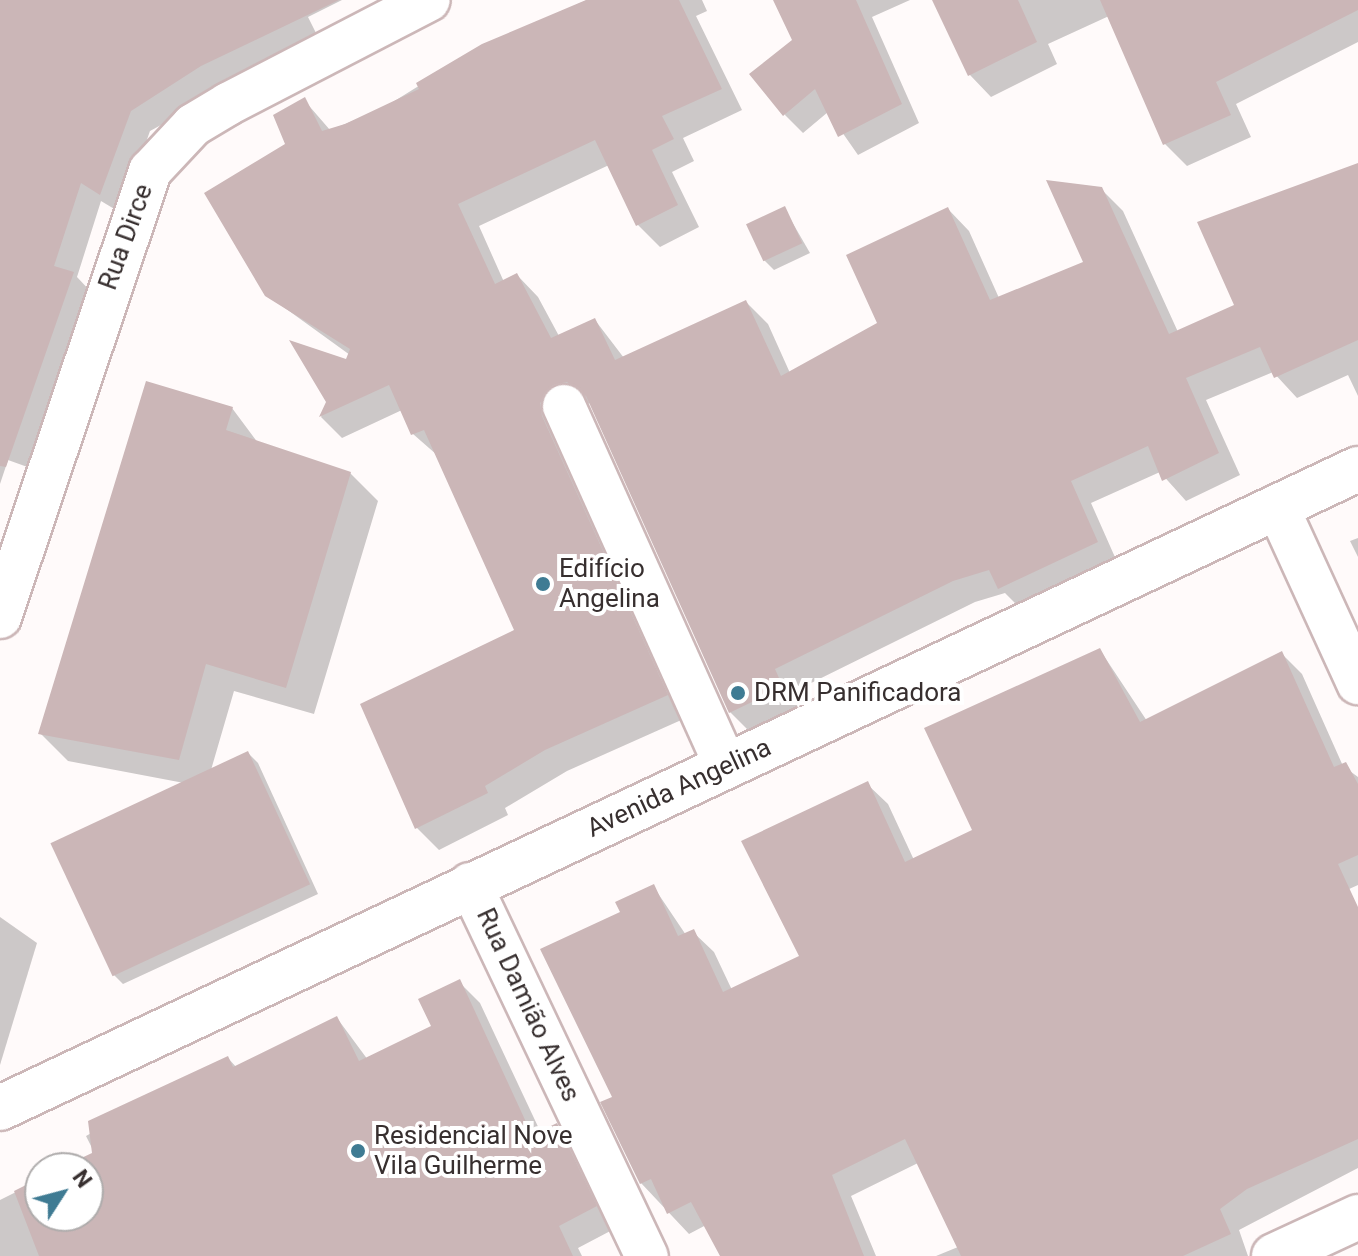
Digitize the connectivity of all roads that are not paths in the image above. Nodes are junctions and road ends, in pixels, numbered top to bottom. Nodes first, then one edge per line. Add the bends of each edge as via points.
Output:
1 (429, 0) edge
2 (564, 406) dead end
3 (1358, 469) edge
4 (1277, 506) junction
5 (0, 617) edge
6 (1358, 683) edge
7 (726, 766) junction
8 (470, 884) junction
9 (0, 1108) edge
10 (1358, 1217) edge
11 (647, 1256) edge
12 (1274, 1256) edge

1 - 5 street, Rua Dirce via 205,118 150,171
2 - 7 street
3 - 4 street, Avenida Angelina
4 - 6 street
4 - 7 street, Avenida Angelina
7 - 8 street, Avenida Angelina
8 - 9 street, Avenida Angelina
8 - 11 street, Rua Damião Alves
10 - 12 street

